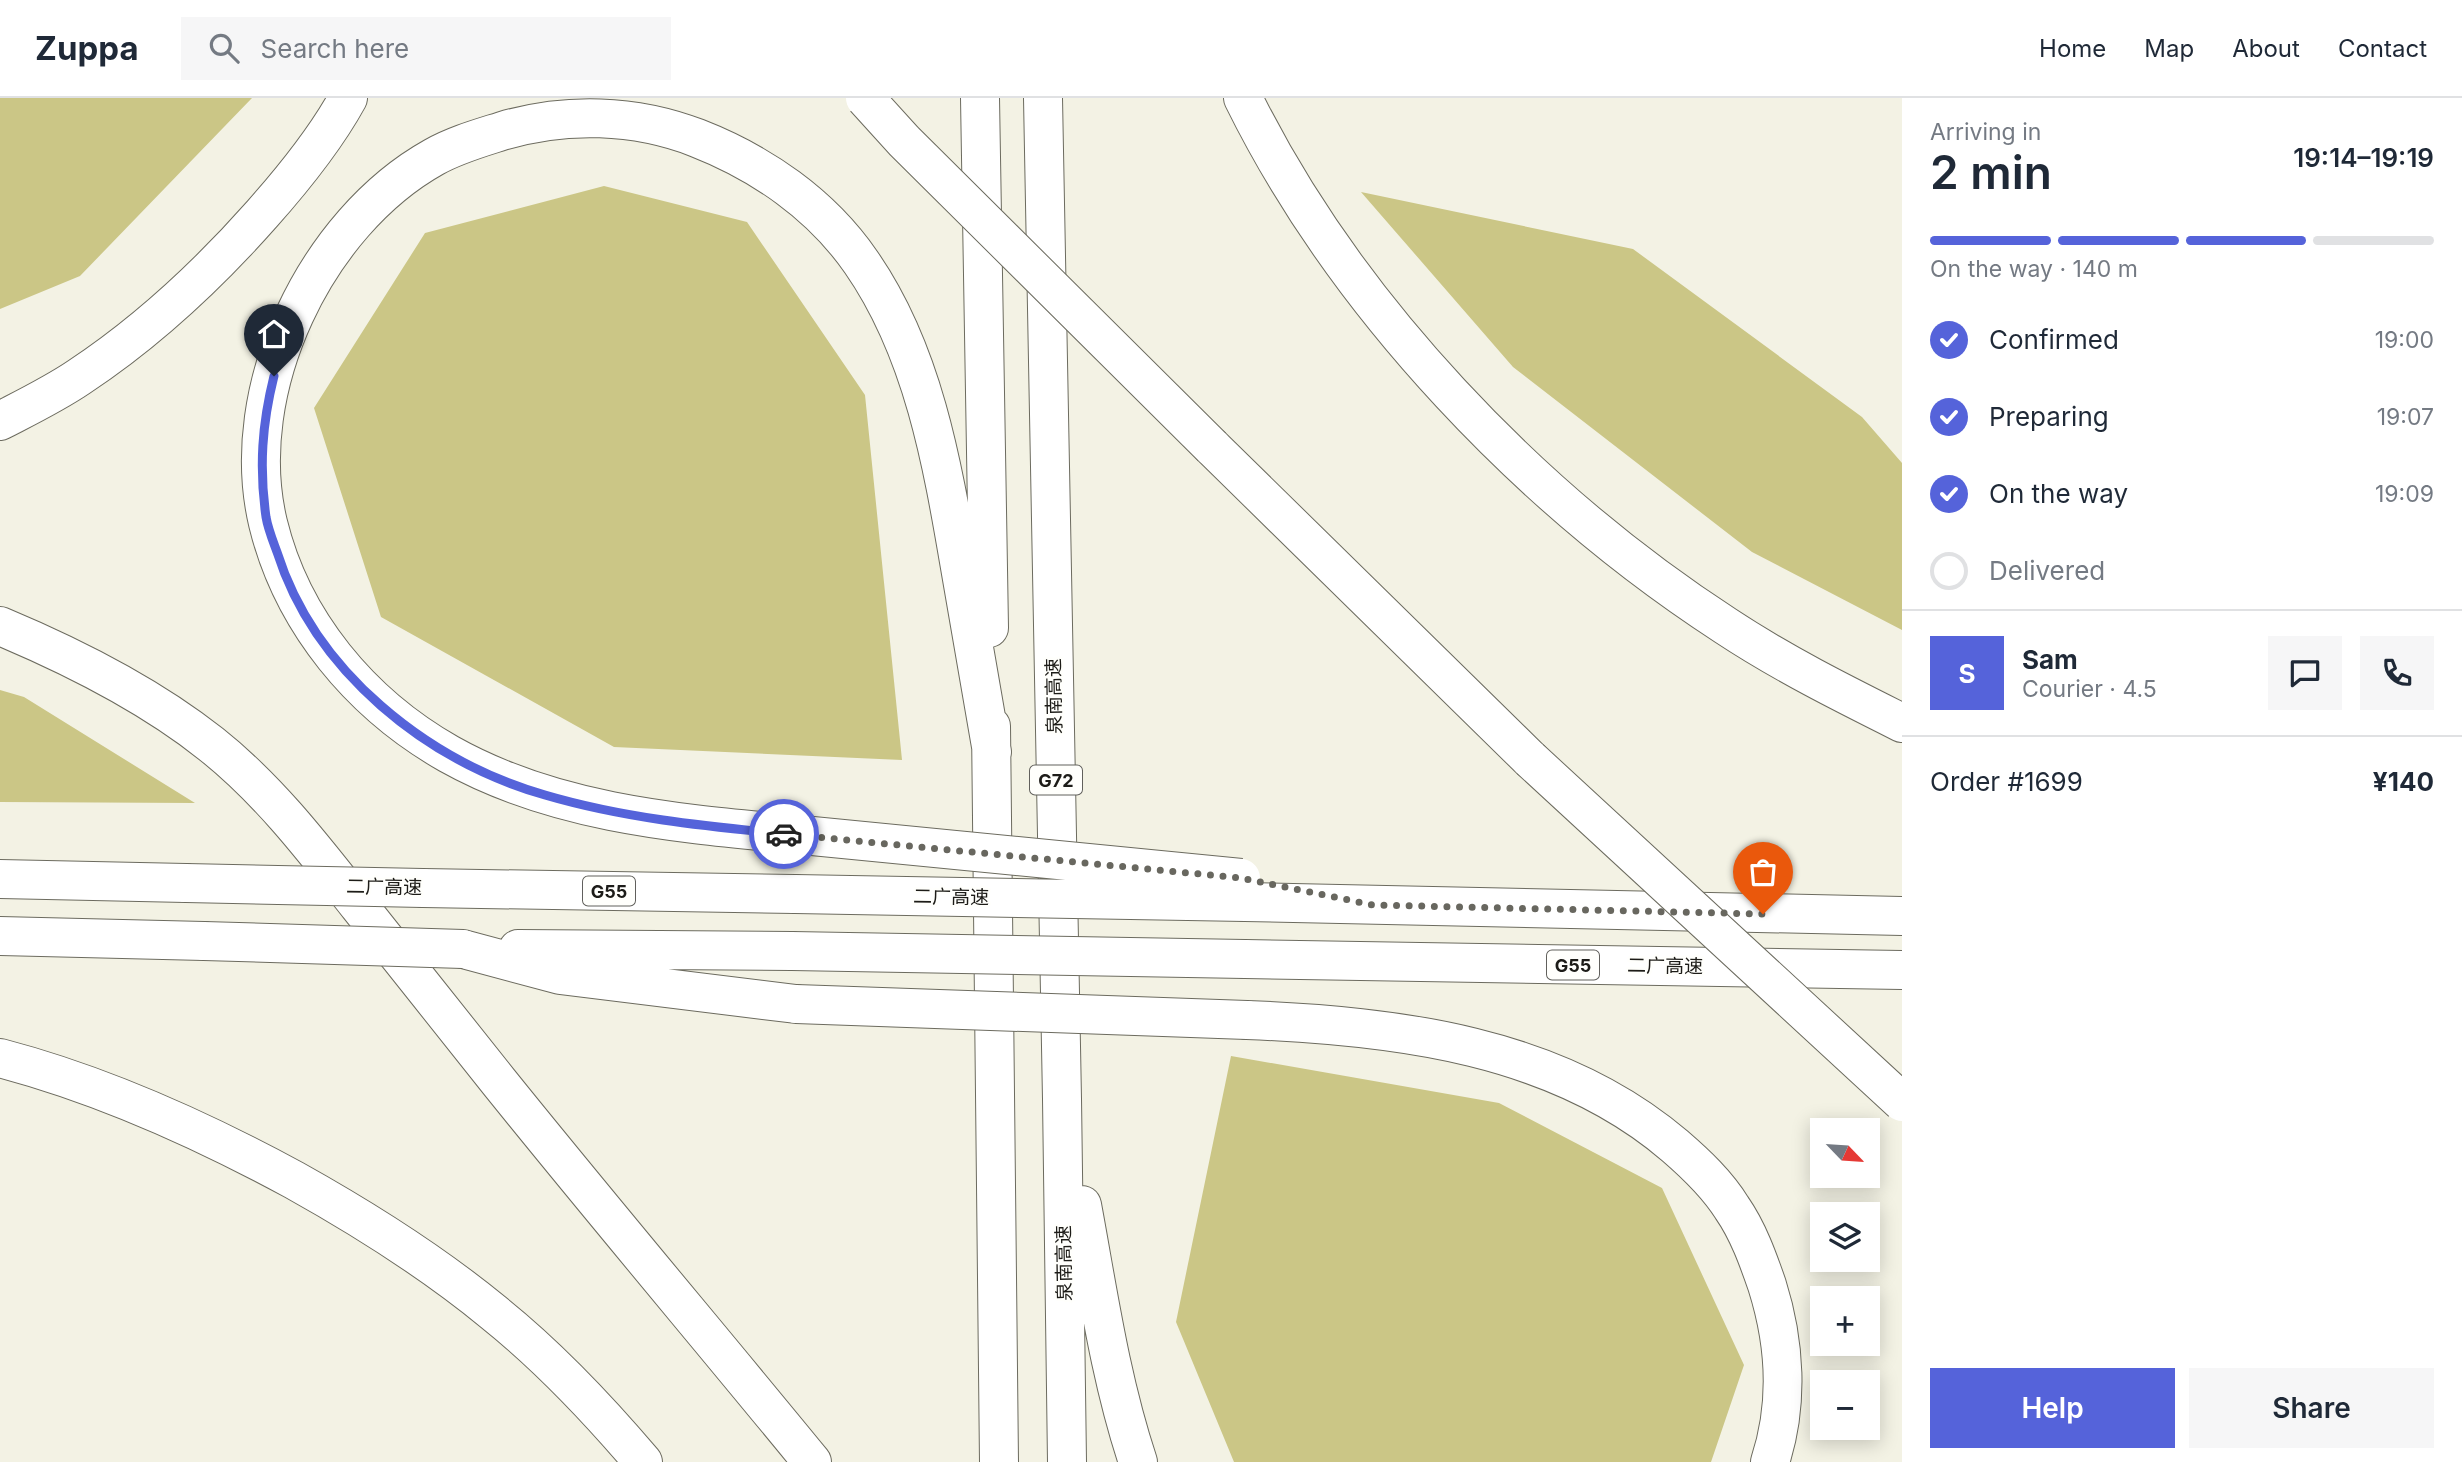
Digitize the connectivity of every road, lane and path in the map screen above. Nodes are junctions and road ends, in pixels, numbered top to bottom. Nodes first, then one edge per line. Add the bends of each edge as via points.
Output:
1 (348, 98) edge
2 (865, 98) edge
3 (980, 98) edge
4 (1043, 98) edge
5 (1243, 98) edge
6 (0, 421) edge
7 (0, 626) edge
8 (1902, 723) edge
9 (992, 752) junction
10 (0, 878) edge
11 (1243, 890) junction
12 (1902, 916) edge
13 (0, 936) edge
14 (463, 949) junction
15 (1902, 970) edge
16 (0, 1058) edge
17 (1062, 1099) junction
18 (1902, 1102) edge
19 (643, 1462) edge
20 (812, 1462) edge
21 (999, 1462) edge
22 (1067, 1462) edge
23 (1138, 1462) edge
24 (1770, 1462) edge

1 - 6 highway via 310,157 198,281 78,378
2 - 18 highway, bridge via 1530,759
3 - 9 highway
4 - 17 highway, 泉南高速 / G72
5 - 8 highway via 1341,259 1436,377 1540,482 1598,532 1726,626 1798,670
7 - 20 highway via 113,679 211,744 254,783 298,829
9 - 11 highway, bridge via 948,497 923,397 908,349 886,303 860,259 829,222 765,171 727,150 645,122 603,118 517,127 436,155 358,216 300,299 264,415 261,467 267,519 304,616 333,656 408,729 498,778 598,809 705,826
9 - 21 highway
10 - 11 highway, 二广高速 / G55, bridge via 795,894
11 - 12 highway, 二广高速 / G55 via 1373,905
13 - 14 highway, 二广高速 / G55, bridge
14 - 15 highway, 二广高速 / G55, bridge
14 - 24 highway, bridge via 560,975 796,1004 1303,1022 1404,1033 1501,1054 1543,1069 1630,1111 1702,1170 1733,1209 1761,1266 1782,1348 1782,1401
16 - 19 highway via 92,1086 206,1135 380,1230 496,1313 578,1390
17 - 22 highway, 泉南高速 / G72
17 - 23 highway via 1111,1362

